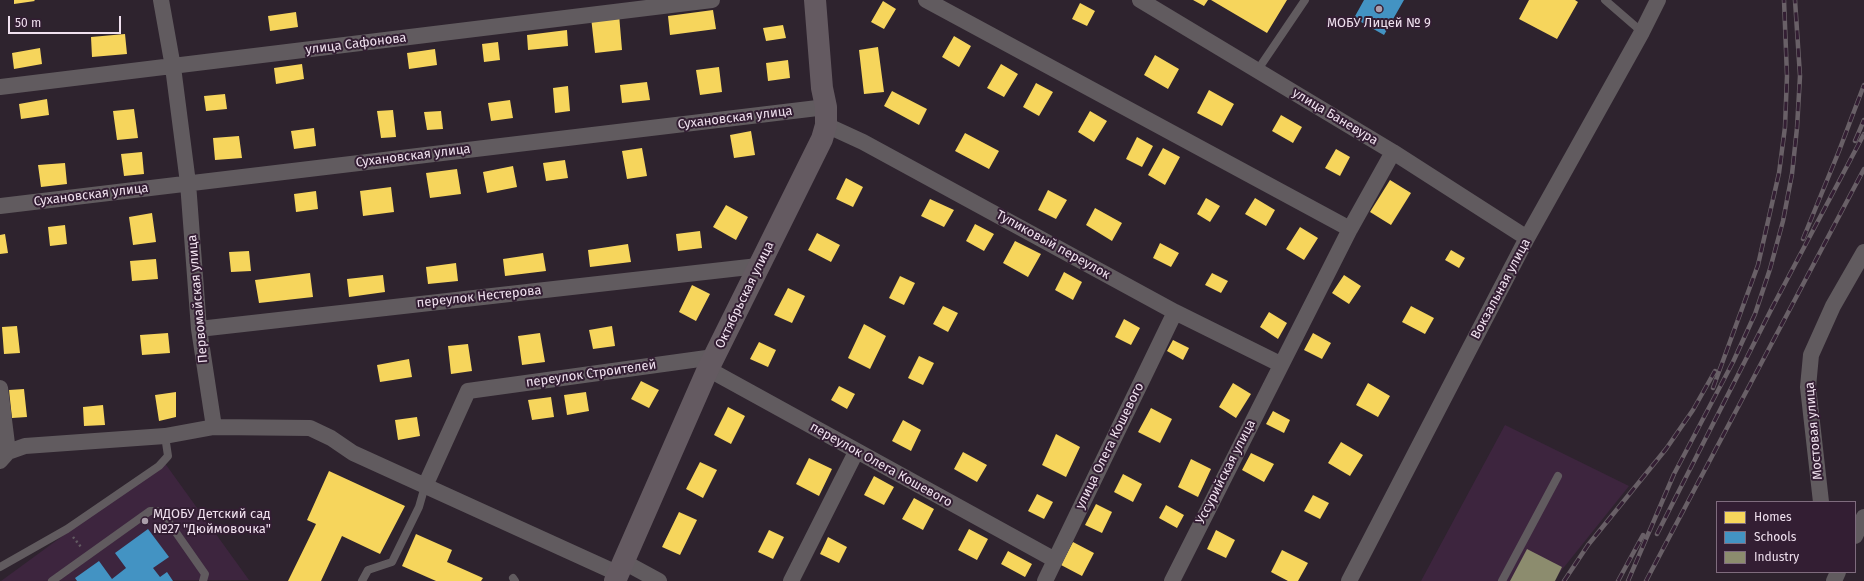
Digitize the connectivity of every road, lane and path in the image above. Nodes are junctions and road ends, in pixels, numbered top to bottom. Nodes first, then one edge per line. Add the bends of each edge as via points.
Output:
1 (161, 0) edge
2 (712, 0) edge
3 (815, 0) edge
4 (926, 0) edge
5 (1140, 0) edge
6 (1305, 0) edge
7 (1605, 0) edge
8 (1658, 0) edge
9 (1642, 32) junction
10 (173, 67) junction
11 (1257, 71) junction
12 (0, 87) edge
13 (826, 116) junction
14 (1393, 152) junction
15 (188, 183) junction
16 (0, 206) edge
17 (1350, 229) junction
18 (1527, 238) junction
19 (1864, 252) edge
20 (758, 266) junction
21 (1175, 312) junction
22 (199, 329) junction
23 (711, 363) junction
24 (1280, 364) junction
25 (0, 388) edge
26 (214, 427) junction
27 (165, 436) junction
28 (856, 452) junction
29 (4, 457) edge
30 (1558, 476) dead end
31 (425, 486) junction
32 (1821, 501) edge
33 (1864, 517) edge
34 (67, 529) junction
35 (1856, 534) edge
36 (87, 556) junction
37 (1055, 560) junction
38 (0, 567) edge
39 (619, 573) edge
40 (52, 581) edge
41 (203, 581) edge
42 (362, 581) edge
43 (659, 581) edge
44 (791, 581) edge
45 (1045, 581) edge
46 (1172, 581) edge
47 (1349, 581) edge
48 (1502, 581) edge

1 - 10 street, Первомайская улица
2 - 10 street, улица Сафонова
3 - 13 main road
4 - 17 street
5 - 11 street, улица Баневура
6 - 11 lane
7 - 9 lane
8 - 9 street, Вокзальная улица
9 - 18 street, Вокзальная улица
10 - 12 street, улица Сафонова
10 - 15 street, Первомайская улица
11 - 14 street, улица Баневура
13 - 15 street, Сухановская улица
13 - 20 main road, Октябрьская улица via 822,139
13 - 21 street, Тупиковый переулок via 863,142
14 - 17 street, Уссурийская улица
14 - 18 street, улица Баневура
15 - 16 street, Сухановская улица
15 - 22 street, Первомайская улица
17 - 24 street, Уссурийская улица
18 - 47 street, Вокзальная улица
19 - 32 street, Мостовая улица via 1833,306 1811,355 1808,387
20 - 22 street, переулок Нестерова
20 - 23 main road, Октябрьская улица
21 - 24 street, Тупиковый переулок
21 - 37 street, улица Олега Кошевого
22 - 26 street, Первомайская улица
23 - 28 street, переулок Олега Кошевого
23 - 31 street, переулок Строителей via 468,391
23 - 39 main road, Октябрьская улица
24 - 46 street, Уссурийская улица
25 - 29 street
26 - 27 street
26 - 31 street via 310,428 331,438 353,454
27 - 29 street via 25,446
27 - 34 lane via 168,456 164,462
28 - 37 street, переулок Олега Кошевого
28 - 44 street
30 - 48 lane
31 - 39 street
31 - 42 lane via 392,562 368,570
33 - 35 street
34 - 36 path
34 - 38 lane
36 - 40 lane
36 - 41 lane via 150,511 161,511 205,574
37 - 45 street, улица Олега Кошевого
39 - 43 street

